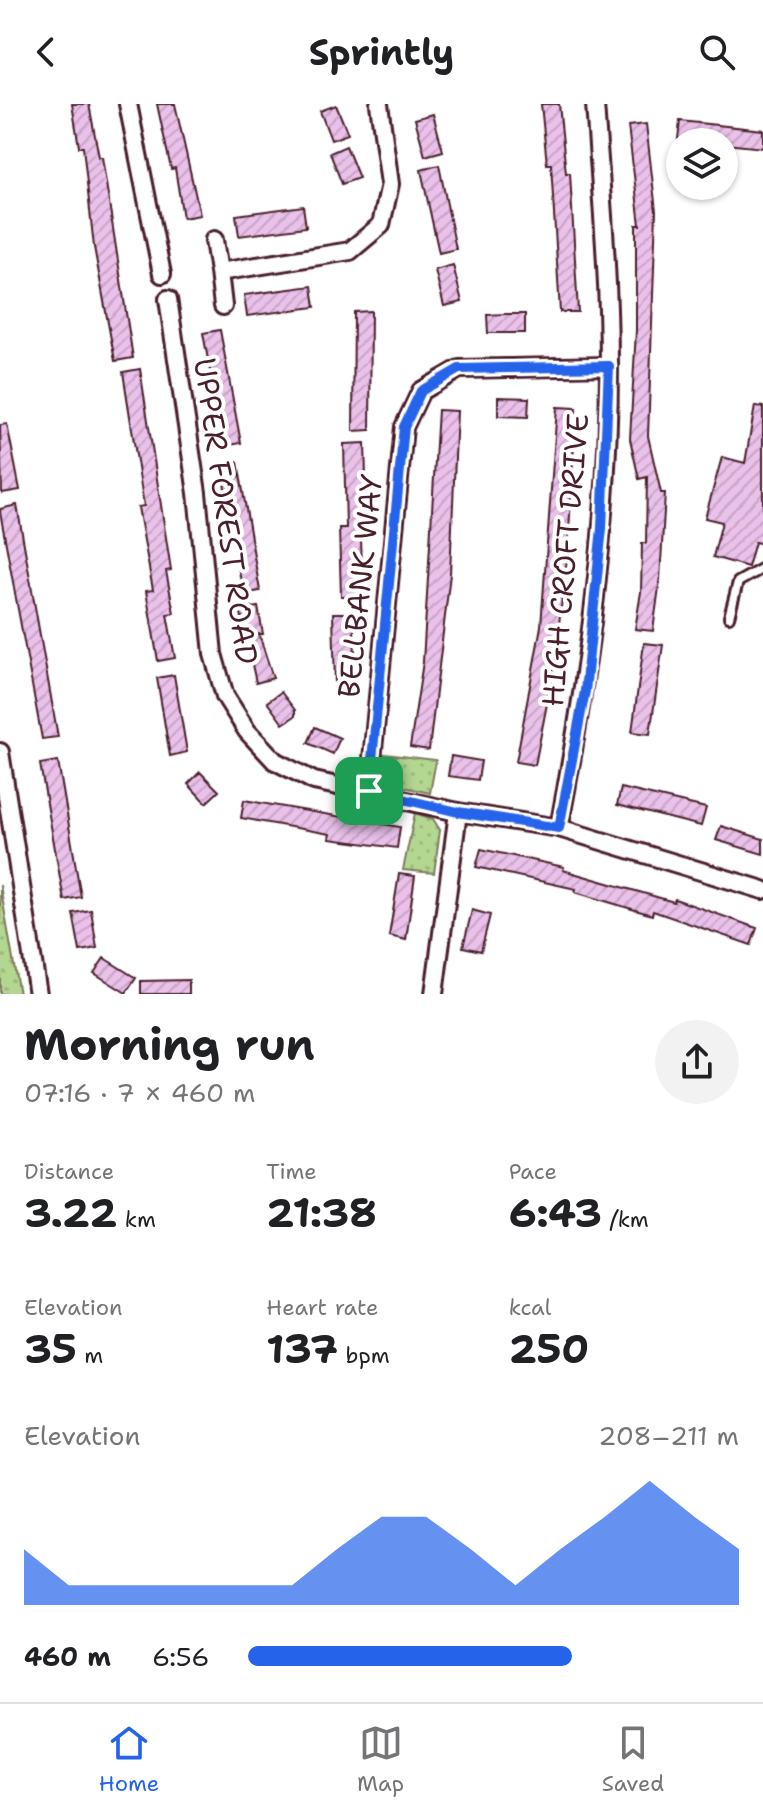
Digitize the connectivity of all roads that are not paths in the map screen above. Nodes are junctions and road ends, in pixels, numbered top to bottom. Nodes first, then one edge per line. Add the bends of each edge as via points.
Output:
1 (128, 104) edge
2 (379, 104) edge
3 (595, 104) edge
4 (214, 240) dead end
5 (219, 272) junction
6 (162, 274) dead end
7 (168, 299) dead end
8 (223, 306) dead end
9 (609, 366) junction
10 (763, 568) edge
11 (729, 617) dead end
12 (0, 752) edge
13 (369, 791) junction
14 (458, 812) junction
15 (559, 828) junction
16 (763, 890) edge
17 (38, 994) edge
18 (434, 994) edge

1 - 6 street
2 - 5 street via 390,184 381,225 350,251
3 - 9 street, HIGH CROFT DRIVE
4 - 5 street
5 - 8 street
7 - 13 street, UPPER FOREST ROAD via 197,493 213,654 225,696 275,761 314,781
9 - 13 street, BELLBANK WAY via 459,369 421,391 404,427
9 - 15 street, HIGH CROFT DRIVE via 602,528 588,662
10 - 11 lane via 738,582
12 - 17 street
13 - 14 street, UPPER FOREST ROAD
14 - 15 street, UPPER FOREST ROAD
14 - 18 street
15 - 16 street, UPPER FOREST ROAD

